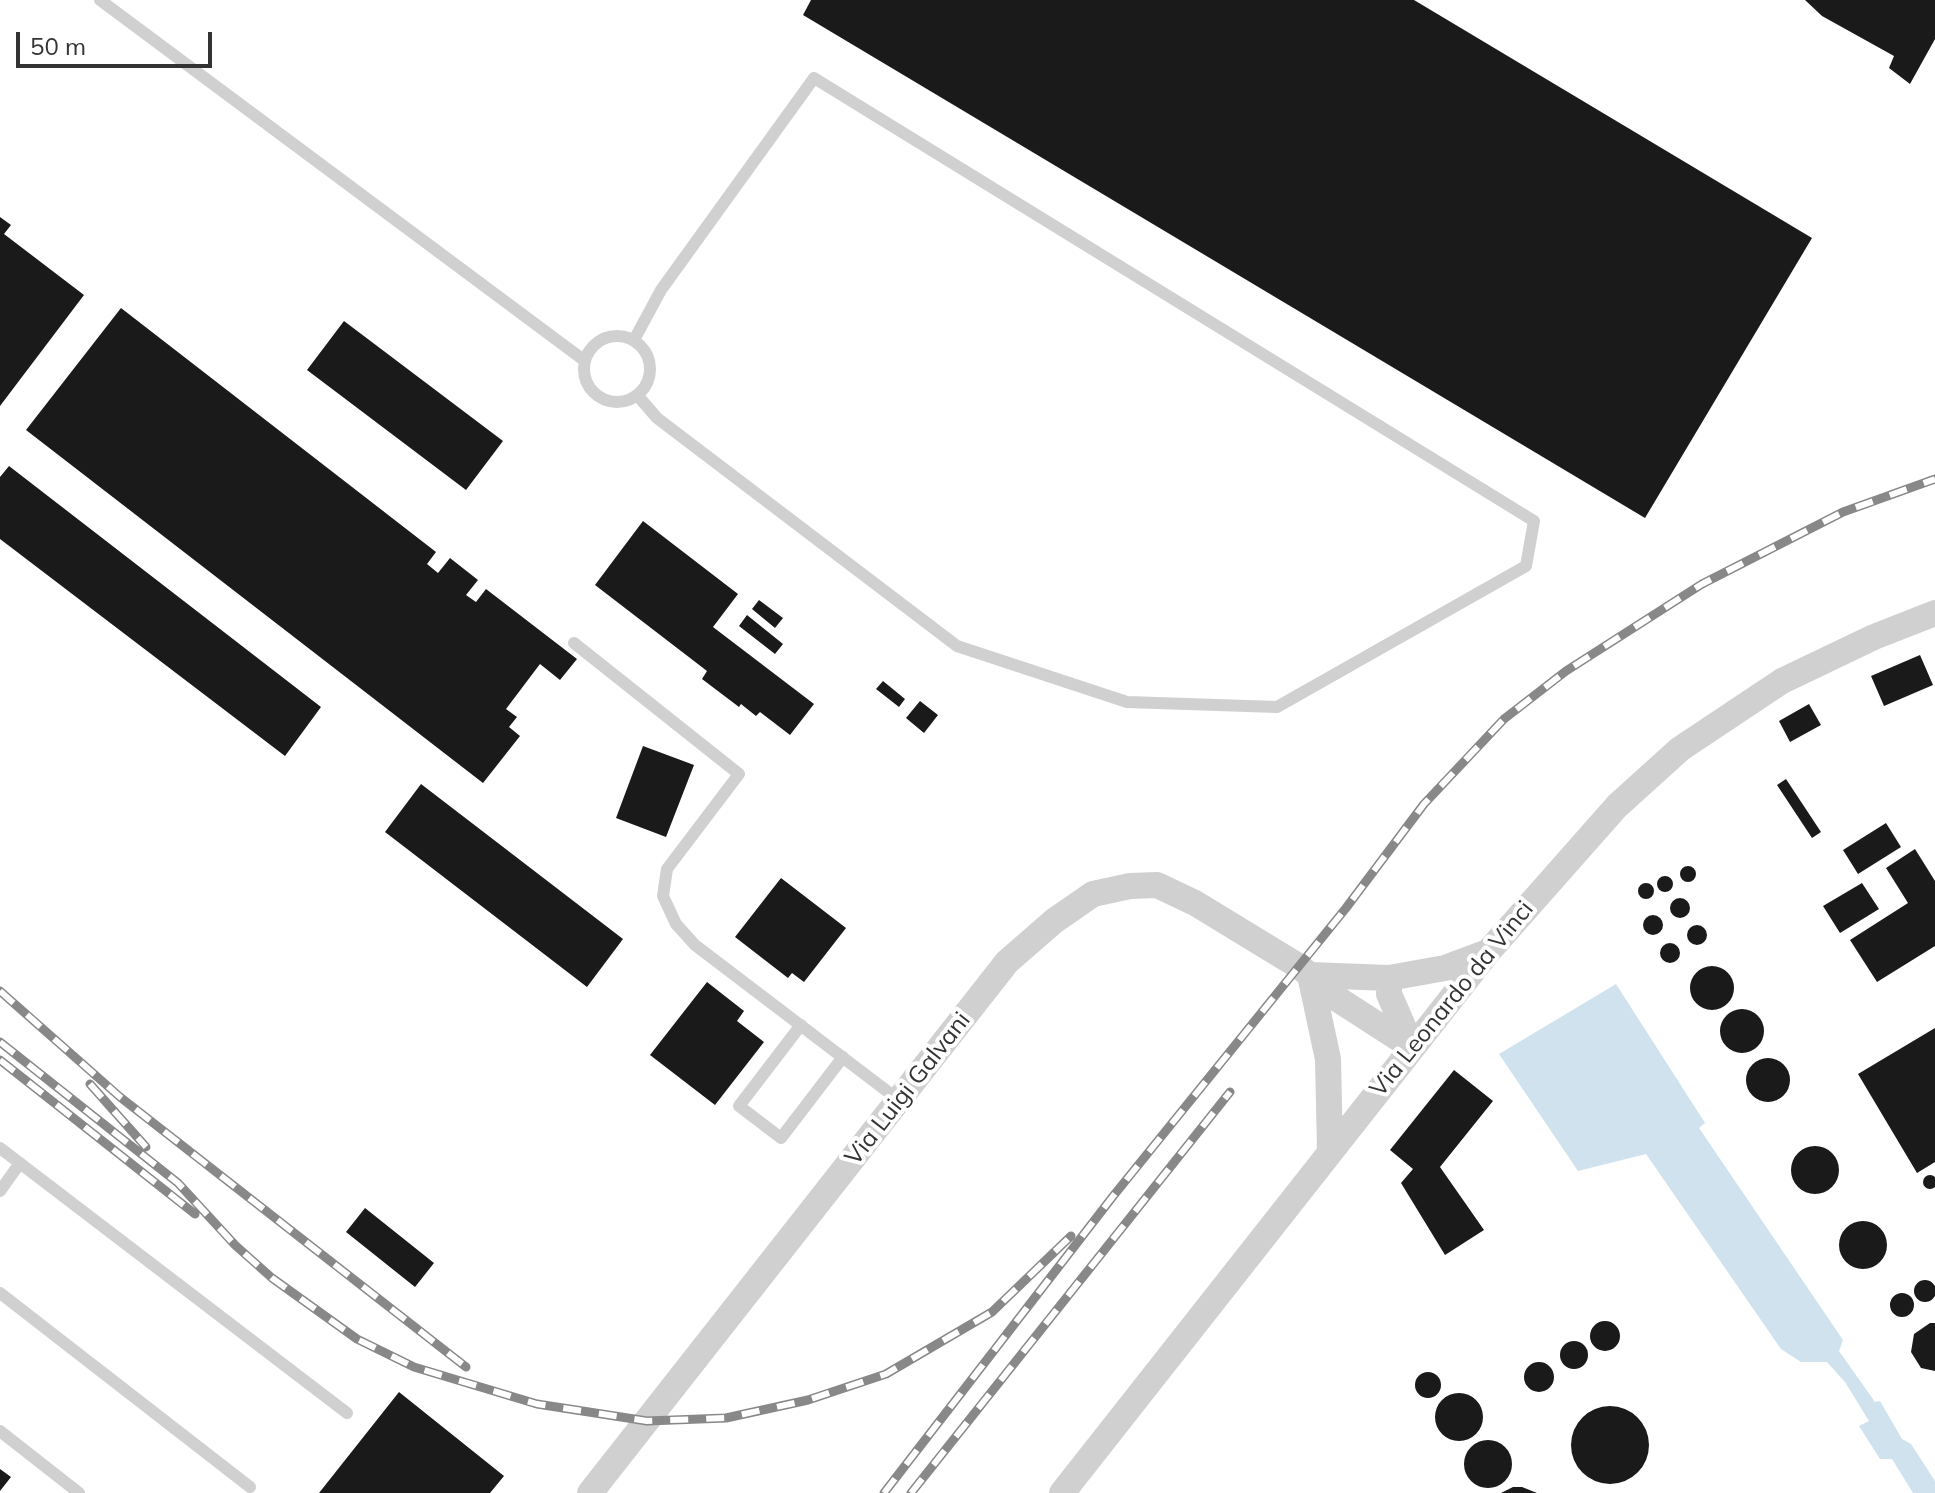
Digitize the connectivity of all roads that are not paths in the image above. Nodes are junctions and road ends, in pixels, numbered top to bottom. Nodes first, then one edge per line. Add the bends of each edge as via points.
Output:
1 (100, 0) edge
2 (634, 340) junction
3 (585, 361) junction
4 (638, 396) junction
5 (1935, 613) edge
6 (574, 643) dead end
7 (1488, 952) junction
8 (1310, 975) junction
9 (1389, 978) junction
10 (801, 1025) junction
11 (1412, 1047) junction
12 (843, 1057) junction
13 (900, 1101) junction
14 (0, 1148) edge
15 (1330, 1151) junction
16 (20, 1163) junction
17 (0, 1191) edge
18 (0, 1293) edge
19 (347, 1413) dead end
20 (0, 1431) edge
21 (250, 1487) dead end
22 (79, 1493) edge
23 (590, 1493) edge
24 (1062, 1493) edge

1 - 3 lane
2 - 3 lane via 604,338
2 - 4 lane via 651,367
2 - 4 lane via 661,290 814,78 1534,521 1526,566 1277,707 1127,702 957,646 657,418
3 - 4 lane via 589,387 603,399 621,402
5 - 7 street, Via Leonardo da Vinci via 1782,681 1680,749 1584,841
6 - 10 lane via 739,774 667,869 663,896 676,924 695,945
7 - 9 street via 1445,968
7 - 11 street, Via Leonardo da Vinci
8 - 9 street
8 - 11 street, Via Luigi Galvani
8 - 13 street, Via Luigi Galvani via 1157,885 1093,894 1007,962
8 - 15 street via 1328,1059
9 - 11 street via 1389,994
10 - 12 lane
10 - 12 lane via 739,1106 781,1138
11 - 15 street, Via Leonardo da Vinci
12 - 13 lane
13 - 23 street, Via Luigi Galvani
14 - 16 lane
15 - 24 street, Via Leonardo da Vinci
16 - 17 lane
16 - 19 lane
18 - 21 lane
20 - 22 lane

